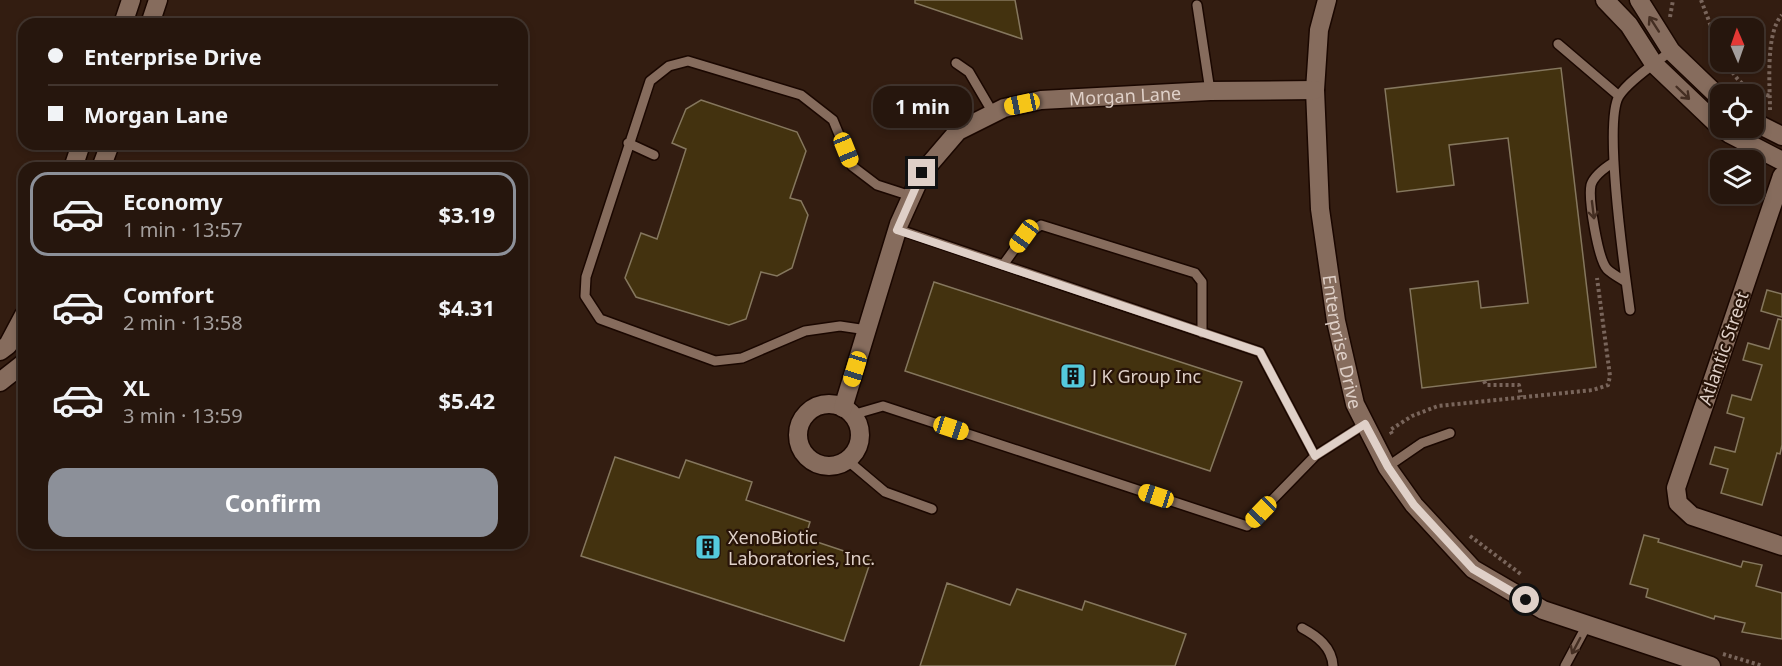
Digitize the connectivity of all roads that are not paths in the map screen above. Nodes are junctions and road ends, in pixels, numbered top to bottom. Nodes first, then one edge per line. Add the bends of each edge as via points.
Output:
1 (130, 0) edge
2 (158, 0) edge
3 (1328, 0) edge
4 (1605, 0) edge
5 (1639, 0) edge
6 (1197, 5) dead end
7 (125, 18) edge
8 (152, 18) edge
9 (1558, 44) dead end
10 (1671, 51) junction
11 (956, 63) dead end
12 (1654, 64) junction
13 (1710, 88) edge
14 (1315, 90) junction
15 (1210, 91) junction
16 (1619, 96) junction
17 (993, 113) junction
18 (1710, 117) edge
19 (1764, 128) edge
20 (1782, 136) edge
21 (1736, 138) edge
22 (628, 143) junction
23 (654, 155) dead end
24 (1782, 160) edge
25 (1614, 162) junction
26 (1782, 176) edge
27 (911, 196) junction
28 (897, 230) junction
29 (1003, 265) junction
30 (1626, 282) junction
31 (1630, 310) dead end
32 (18, 326) edge
33 (867, 330) junction
34 (1202, 333) junction
35 (0, 351) edge
36 (18, 368) edge
37 (0, 382) edge
38 (848, 411) junction
39 (1365, 424) junction
40 (1450, 433) dead end
41 (1315, 456) junction
42 (847, 460) junction
43 (1388, 467) junction
44 (932, 509) dead end
45 (1782, 546) edge
46 (1587, 625) junction
47 (1302, 628) dead end
48 (1714, 659) edge
49 (1333, 666) edge
50 (1565, 666) edge

1 - 7 street
2 - 8 street
3 - 14 street, Enterprise Drive via 1319,30
4 - 12 street via 1629,26
10 -> 5 street
6 - 15 lane
9 - 16 lane
10 - 12 lane
10 - 13 street
11 - 17 lane via 969,72
12 - 16 lane
12 -> 18 street
14 - 15 street, Morgan Lane
14 - 39 street, Enterprise Drive via 1320,209 1336,321 1355,404
15 - 17 street, Morgan Lane via 1041,100
16 - 25 lane via 1613,115
17 - 27 street, Morgan Lane via 958,131 922,173
19 - 20 street
21 - 24 street
22 - 23 lane
22 - 27 lane via 651,81 669,66 688,61 801,95 833,120 852,166 877,185
22 - 33 lane via 586,277 585,296 600,319 715,361 742,358 805,331 840,326
25 - 30 lane
25 -> 30 lane via 1591,185 1592,201 1599,257 1607,269
26 - 45 street, Atlantic Street via 1676,488 1678,502 1692,516
27 - 28 street, Morgan Lane
28 - 29 lane
28 - 33 street, Morgan Lane
29 - 34 lane
29 - 34 lane via 1024,236 1041,225 1195,273 1202,282
30 - 31 lane
32 - 35 street
33 - 38 street, Morgan Lane
34 - 41 lane via 1260,352
36 - 37 street
38 - 41 lane via 883,406 1247,526
38 - 42 street via 858,424 860,440
38 - 42 street via 832,404 813,408 801,421 798,443 810,460 820,465 837,465
39 - 41 lane
39 - 43 street, Enterprise Drive
40 - 43 lane via 1422,443
42 - 44 lane via 885,492
43 - 46 street, Enterprise Drive via 1414,505 1473,569 1543,610
46 - 48 street, Enterprise Drive
46 -> 50 lane
47 - 49 lane via 1327,648

